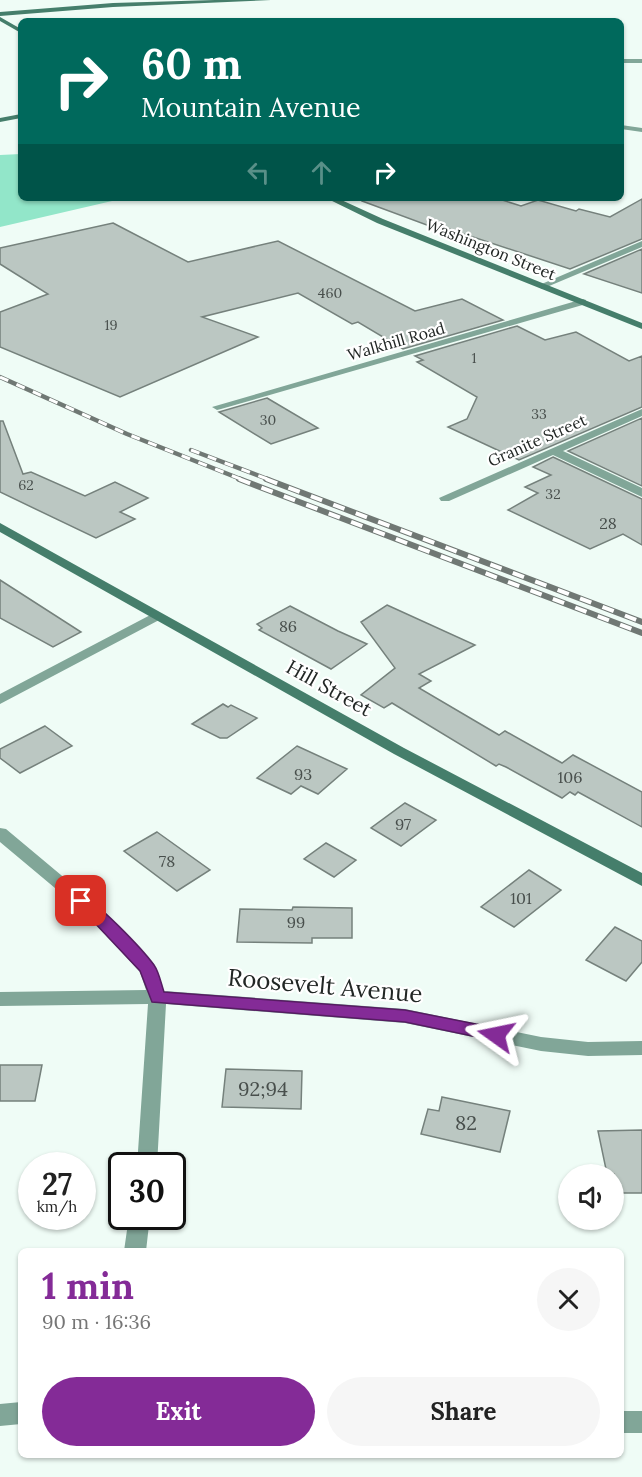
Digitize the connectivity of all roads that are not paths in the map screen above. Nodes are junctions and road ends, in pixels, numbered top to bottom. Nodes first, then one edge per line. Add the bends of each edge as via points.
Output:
1 (268, 0) edge
2 (0, 14) edge
3 (0, 19) edge
4 (18, 29) edge
5 (624, 61) edge
6 (642, 61) edge
7 (18, 117) edge
8 (0, 120) edge
9 (624, 122) edge
10 (642, 122) edge
11 (624, 127) edge
12 (642, 130) edge
13 (337, 201) edge
14 (642, 244) edge
15 (542, 286) junction
16 (583, 302) junction
17 (642, 326) edge
18 (217, 407) dead end
19 (642, 412) edge
20 (554, 451) junction
21 (642, 493) edge
22 (445, 498) dead end
23 (0, 526) edge
24 (156, 616) junction
25 (0, 700) edge
26 (0, 832) edge
27 (642, 880) edge
28 (158, 997) junction
29 (0, 999) edge
30 (642, 1048) edge
31 (149, 1152) edge
32 (138, 1230) edge
33 (135, 1248) edge
34 (18, 1413) edge
35 (0, 1415) edge
36 (624, 1422) edge
37 (642, 1422) edge

1 - 2 main road via 113,5
3 - 4 main road
5 - 6 street
7 - 8 main road
9 - 10 street
11 - 12 street
13 - 15 main road, Washington Street
14 - 15 street
15 - 16 main road, Washington Street
16 - 17 main road, Washington Street
16 - 18 street, Walkhill Road
19 - 20 street, Granite Street
20 - 21 street
20 - 22 street, Granite Street
23 - 24 main road, Hill Street
24 - 25 street
24 - 27 main road, Hill Street via 502,808
26 - 28 street via 98,915 148,969
28 - 29 street, Roosevelt Avenue
28 - 30 street, Roosevelt Avenue via 405,1016 541,1044
28 - 31 street
32 - 33 street
34 - 35 street
36 - 37 street

